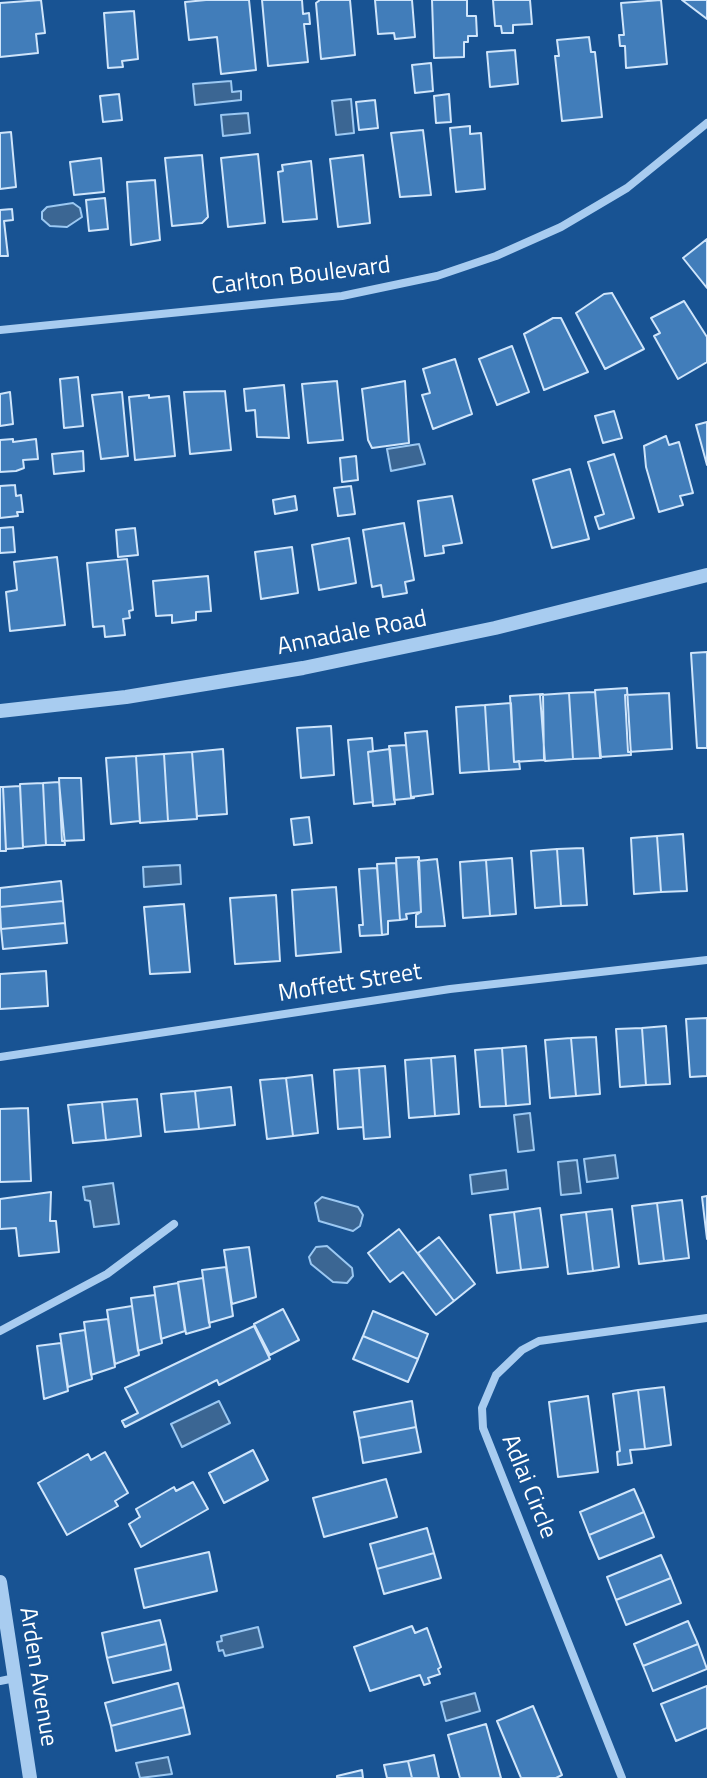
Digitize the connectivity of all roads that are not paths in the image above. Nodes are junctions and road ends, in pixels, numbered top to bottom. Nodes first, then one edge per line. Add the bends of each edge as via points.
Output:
1 (707, 123) edge
2 (0, 330) edge
3 (707, 575) edge
4 (0, 711) edge
5 (707, 960) edge
6 (0, 1057) edge
7 (174, 1224) dead end
8 (707, 1318) edge
9 (0, 1331) edge
10 (0, 1582) edge
11 (8, 1679) edge
12 (30, 1778) edge
13 (622, 1778) edge

1 - 2 street, Carlton Boulevard via 627,188 561,227 437,276 342,296
3 - 4 street, Annadale Road via 495,628 303,668
5 - 6 street, Moffett Street via 450,989
7 - 9 street via 107,1274
8 - 13 street, Adlai Circle via 539,1341 496,1375 482,1408 483,1428
10 - 11 street, Arden Avenue
11 - 12 street, Arden Avenue

